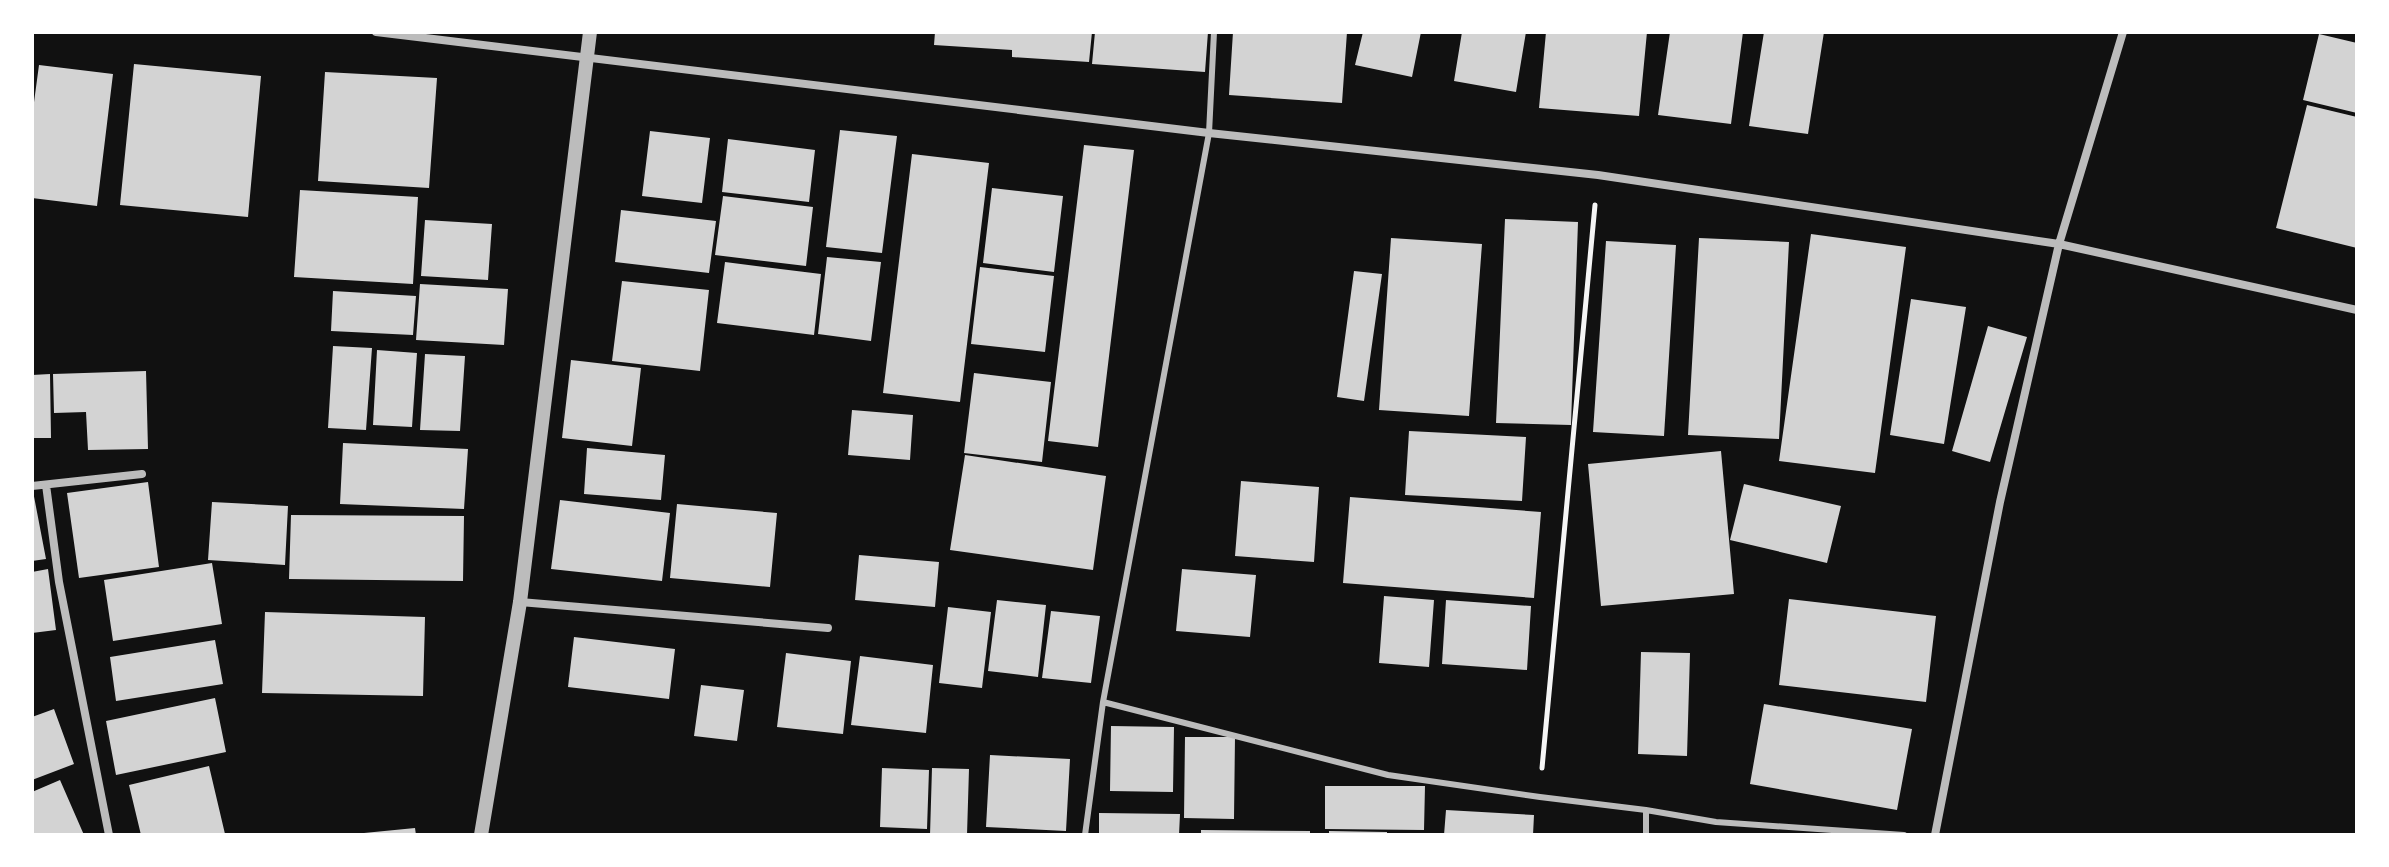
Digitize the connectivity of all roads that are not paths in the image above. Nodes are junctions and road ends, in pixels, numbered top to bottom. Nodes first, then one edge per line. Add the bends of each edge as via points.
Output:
1 (376, 32) edge
2 (590, 32) edge
3 (1214, 32) edge
4 (2123, 32) edge
5 (589, 56) junction
6 (1209, 133) junction
7 (2059, 244) junction
8 (2357, 310) edge
9 (142, 474) dead end
10 (46, 485) junction
11 (32, 486) edge
12 (520, 602) junction
13 (828, 628) dead end
14 (1103, 702) junction
15 (1646, 810) junction
16 (109, 835) edge
17 (481, 835) edge
18 (1085, 835) edge
19 (1646, 835) edge
20 (1904, 835) edge
21 (1935, 835) edge

1 - 5 street
2 - 5 street
3 - 6 lane
4 - 7 street
5 - 6 street
5 - 12 street
6 - 7 street via 1598,175
6 - 14 lane
7 - 8 street
7 - 21 street via 2000,502
9 - 10 street
10 - 11 street
10 - 16 street via 59,582
12 - 13 street
12 - 17 street
14 - 15 lane via 1388,775
14 - 18 lane
15 - 19 lane
15 - 20 lane via 1716,822

